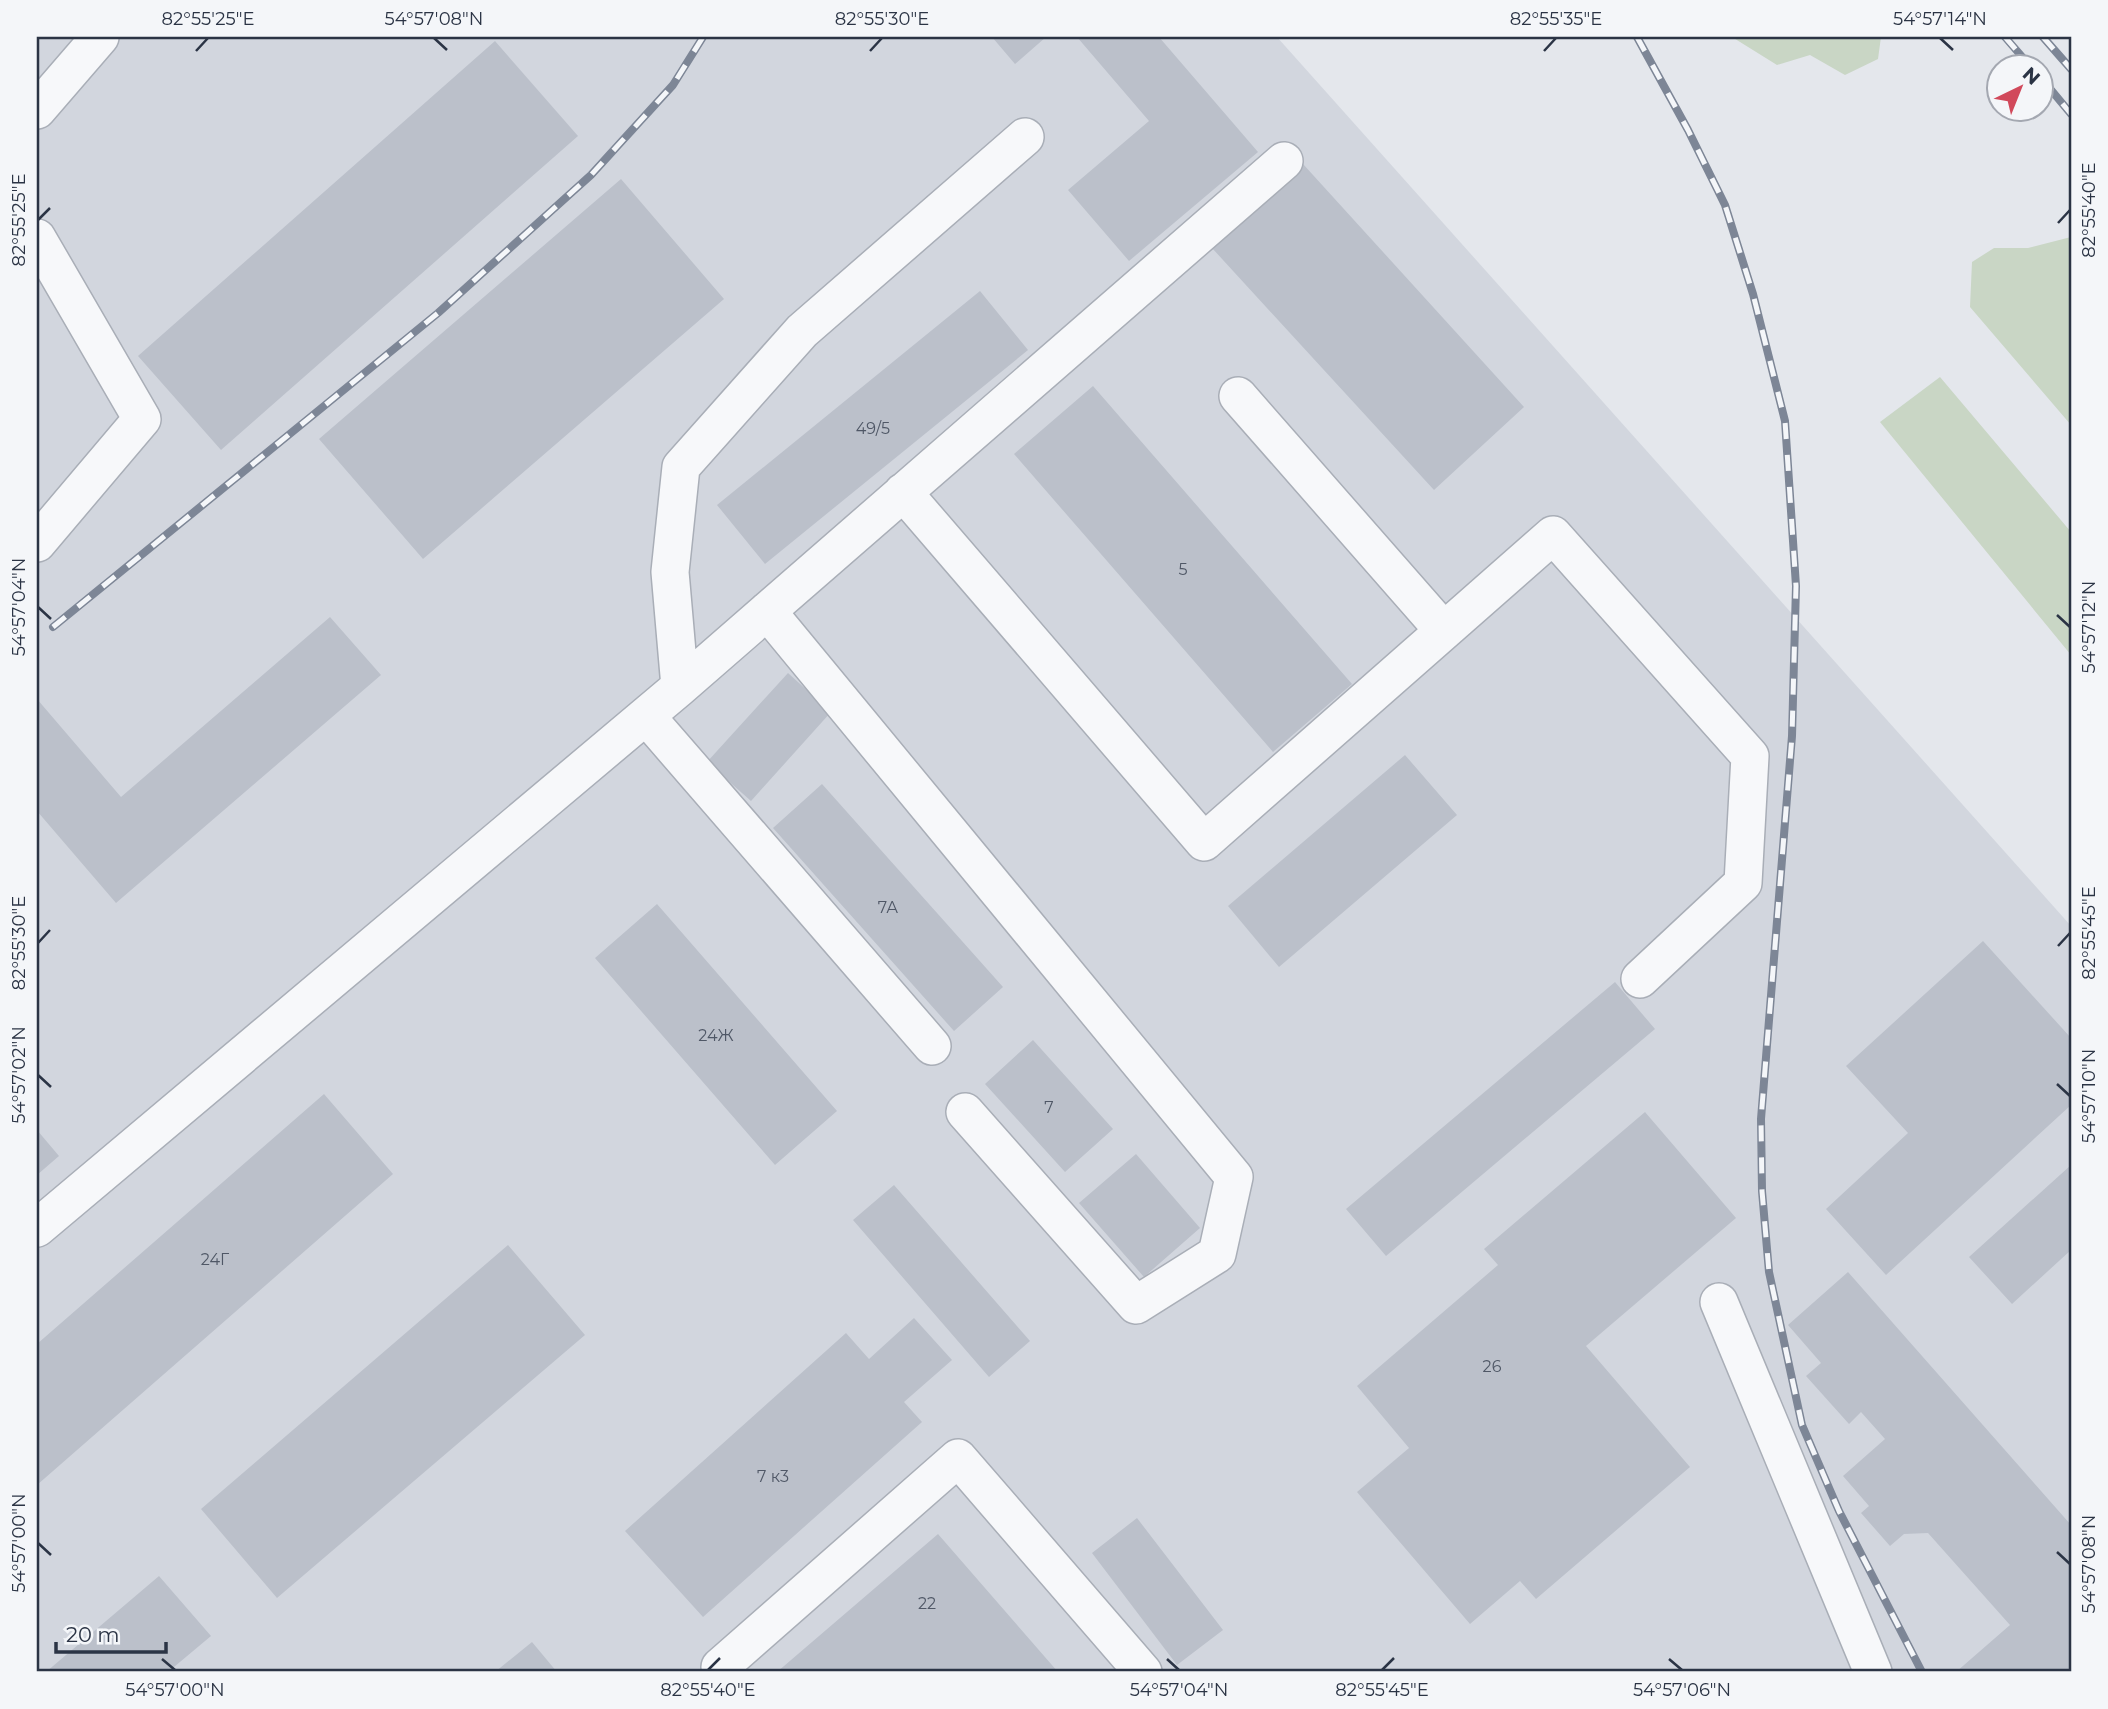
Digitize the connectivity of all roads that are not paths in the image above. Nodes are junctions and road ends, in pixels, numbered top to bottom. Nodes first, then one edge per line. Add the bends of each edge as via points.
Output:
1 (100, 37) edge
2 (37, 110) edge
3 (1024, 137) dead end
4 (1284, 161) dead end
5 (37, 238) edge
6 (1238, 396) dead end
7 (903, 492) junction
8 (38, 539) edge
9 (767, 611) junction
10 (1444, 631) junction
11 (680, 687) junction
12 (646, 716) junction
13 (1640, 979) dead end
14 (932, 1046) dead end
15 (965, 1112) dead end
16 (37, 1228) edge
17 (1719, 1302) dead end
18 (725, 1672) edge
19 (1143, 1672) edge
20 (1873, 1672) edge

1 - 2 lane
3 - 11 lane via 802,331 681,467 670,572
4 - 7 lane
5 - 8 lane via 142,419
6 - 10 lane
7 - 9 lane
7 - 10 lane via 1203,842
9 - 11 lane
9 - 15 lane via 1234,1177 1217,1254 1136,1305
10 - 13 lane via 1552,535 1750,756 1743,883
11 - 12 lane
12 - 14 lane
12 - 16 lane
17 - 20 lane
18 - 19 lane via 720,1667 958,1458

